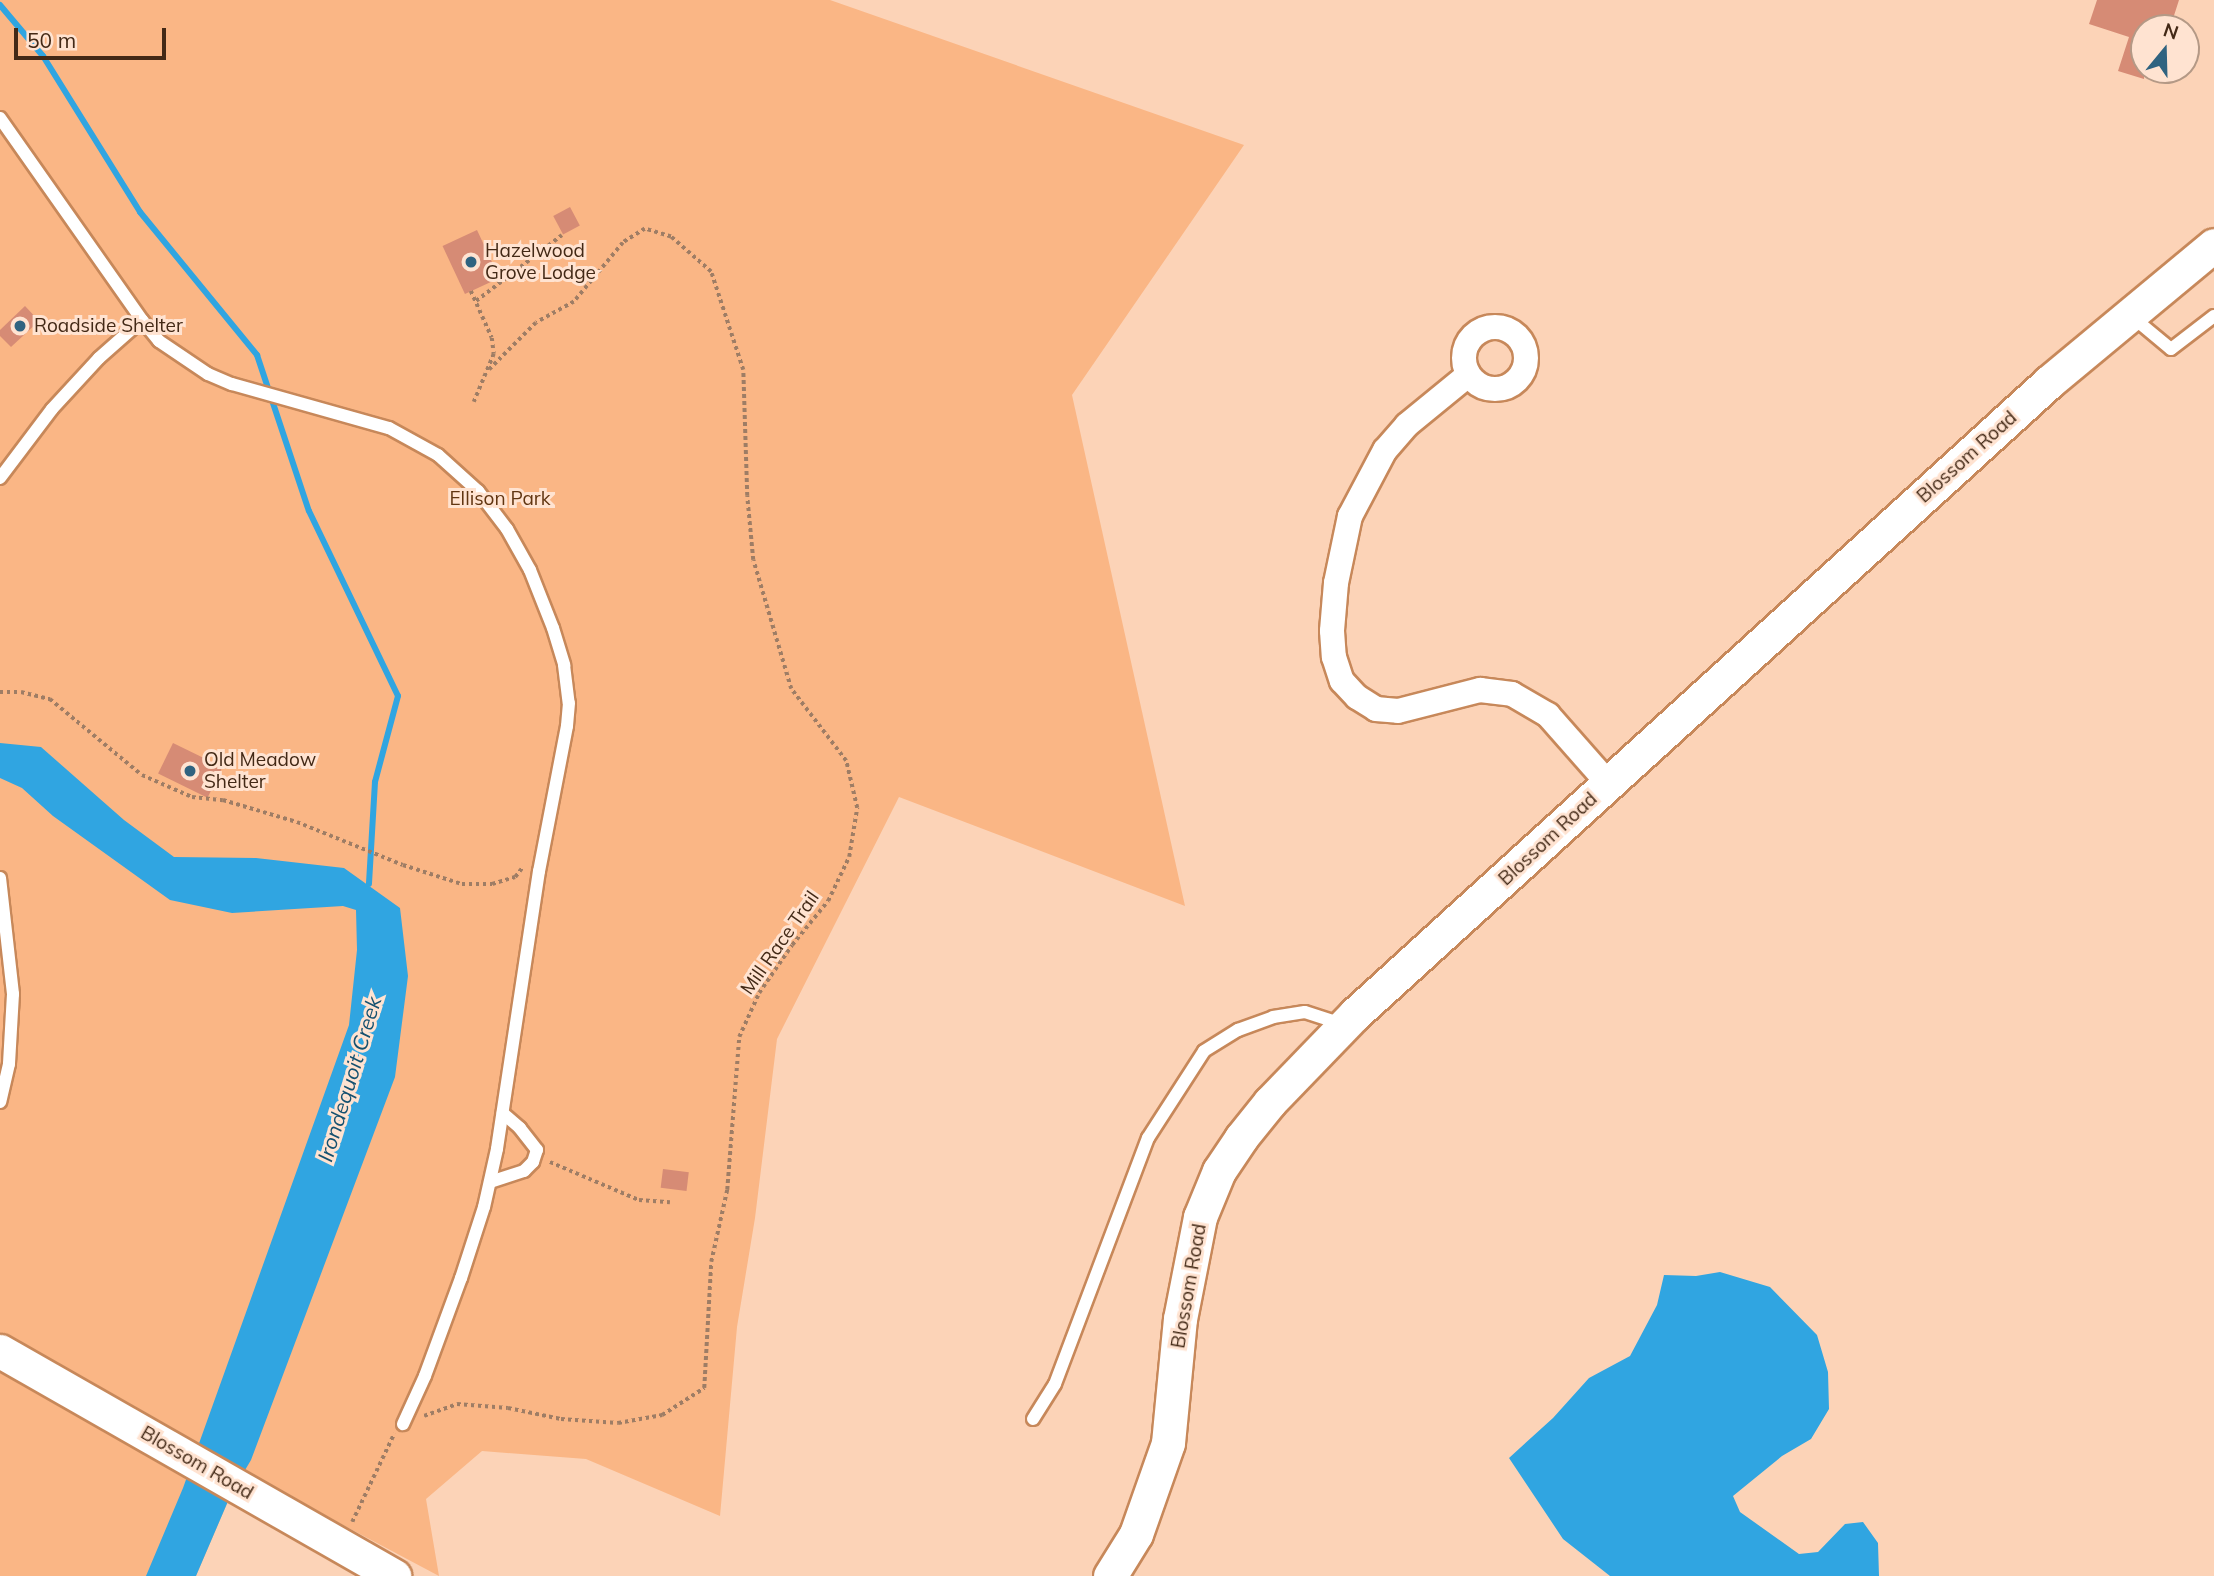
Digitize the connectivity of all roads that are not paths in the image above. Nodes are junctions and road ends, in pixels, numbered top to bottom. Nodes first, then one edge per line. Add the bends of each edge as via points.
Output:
1 (0, 118) edge
2 (2214, 245) edge
3 (2130, 315) junction
4 (2214, 316) edge
5 (142, 320) junction
6 (1468, 375) dead end
7 (0, 478) edge
8 (1608, 783) junction
9 (0, 878) edge
10 (1345, 1025) junction
11 (4, 1063) edge
12 (0, 1102) edge
13 (503, 1113) junction
14 (490, 1182) junction
15 (0, 1351) edge
16 (1033, 1419) dead end
17 (402, 1424) road end
18 (389, 1575) edge
19 (1110, 1576) edge

1 - 5 lane
2 - 3 street, Blossom Road
3 - 4 lane via 2172,349
3 - 8 street, Blossom Road
5 - 7 lane via 52,409
5 - 13 lane via 159,341 208,374 255,392 389,428 438,455 491,506 521,552 554,628 568,690 568,726 539,871
6 - 8 street via 1407,425 1385,450 1350,516 1341,547 1332,631 1342,681 1376,709 1398,711 1479,690 1512,694 1548,715
8 - 10 street, Blossom Road
9 - 11 lane via 12,972 12,1029
10 - 16 lane via 1305,1012 1273,1017 1203,1051 1148,1138 1055,1384
10 - 19 street, Blossom Road via 1270,1102 1219,1171 1190,1257 1168,1443 1136,1534
11 - 12 lane
13 - 14 lane
13 - 14 lane via 537,1150 524,1171
14 - 17 lane via 461,1278
15 - 18 street, Blossom Road

